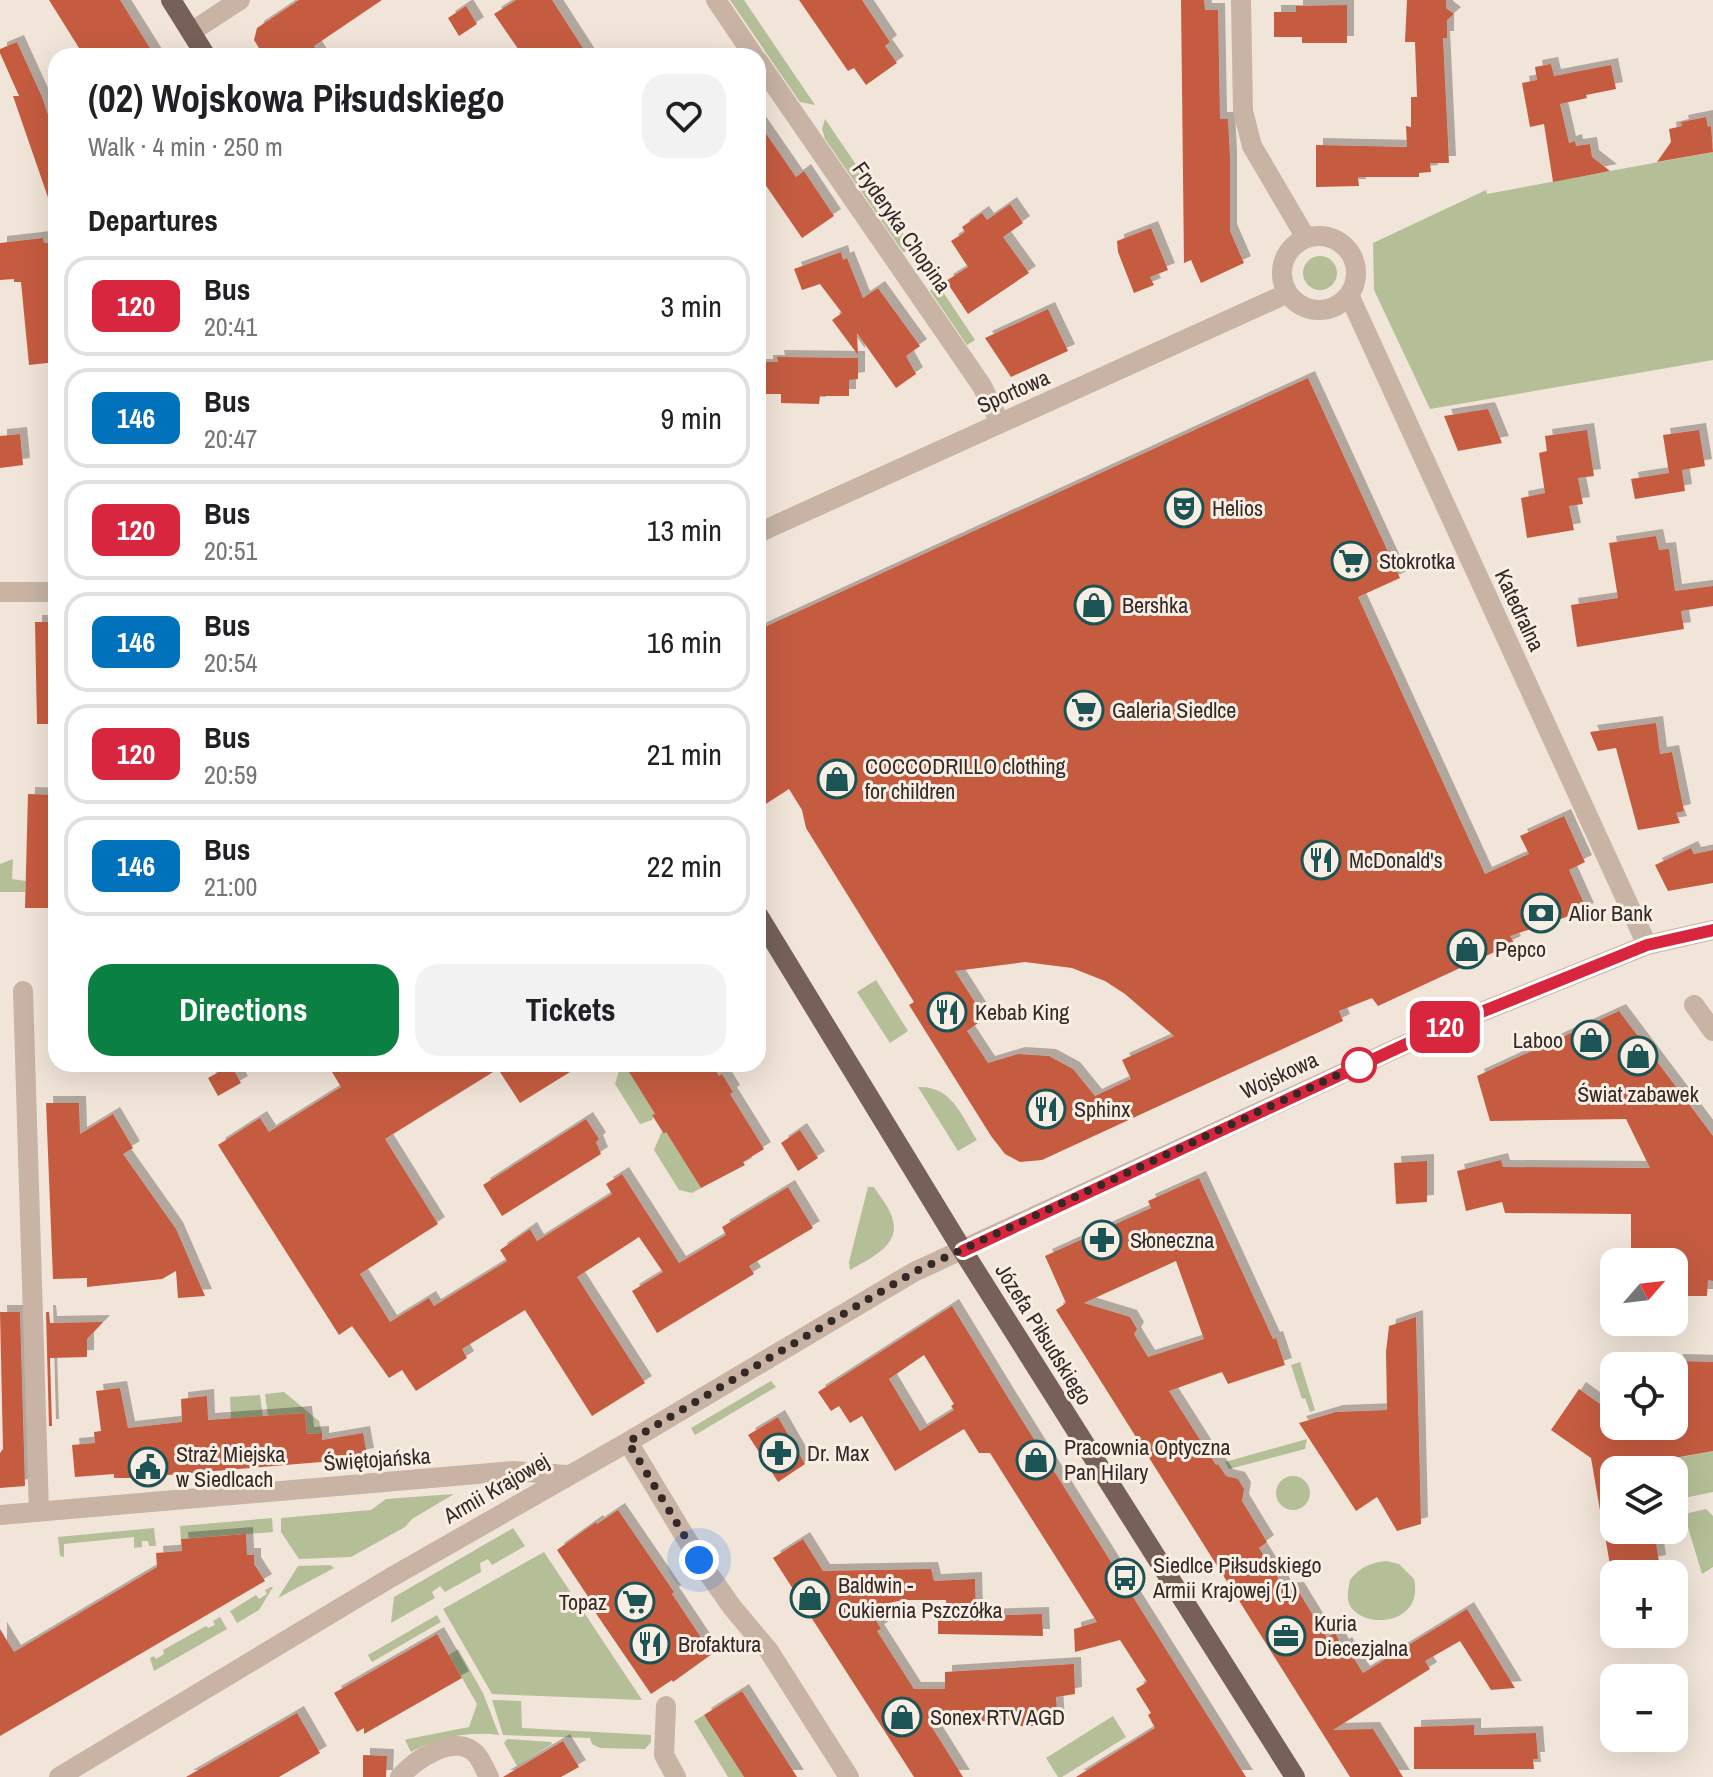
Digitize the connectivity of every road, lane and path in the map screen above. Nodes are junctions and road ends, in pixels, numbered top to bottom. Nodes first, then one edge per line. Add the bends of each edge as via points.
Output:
1 (171, 0) edge
2 (240, 0) edge
3 (716, 0) edge
4 (1241, 0) edge
5 (191, 32) junction
6 (201, 48) edge
7 (749, 48) edge
8 (766, 73) edge
9 (1306, 238) junction
10 (1288, 293) junction
11 (1349, 295) junction
12 (1000, 423) junction
13 (766, 529) edge
14 (0, 592) edge
15 (48, 592) edge
16 (766, 928) edge
17 (1713, 930) edge
18 (1647, 945) junction
19 (23, 991) dead end
20 (1694, 1005) dead end
21 (1713, 1031) edge
22 (963, 1251) junction
23 (628, 1442) junction
24 (567, 1475) junction
25 (39, 1512) junction
26 (0, 1515) edge
27 (666, 1706) dead end
28 (59, 1777) edge
29 (400, 1777) edge
30 (489, 1777) edge
31 (676, 1777) edge
32 (849, 1777) edge
33 (1295, 1777) edge

1 - 5 main road
2 - 5 street
3 - 7 street
4 - 9 street via 1243,111 1252,146
5 - 6 main road
8 - 12 street, Fryderyka Chopina via 982,386
9 - 10 street via 1284,261
9 - 11 street via 1328,237 1350,250 1356,277
10 - 11 street via 1318,310
10 - 12 street, Sportowa
11 - 18 street, Katedralna
12 - 13 street, Sportowa
14 - 15 street
16 - 22 main road, Józefa Piłsudskiego
17 - 18 street, Wojskowa
18 - 22 street, Wojskowa via 1432,1032
19 - 25 street
20 - 21 street
22 - 23 street, Armii Krajowej via 914,1272
22 - 33 main road, Józefa Piłsudskiego
23 - 24 street, Armii Krajowej
23 - 32 street via 699,1560 769,1651
24 - 25 street, Świętojańska via 513,1471
24 - 28 street, Armii Krajowej
25 - 26 street, Świętojańska
27 - 31 street via 664,1755
29 - 30 street via 426,1753 447,1747 476,1754

